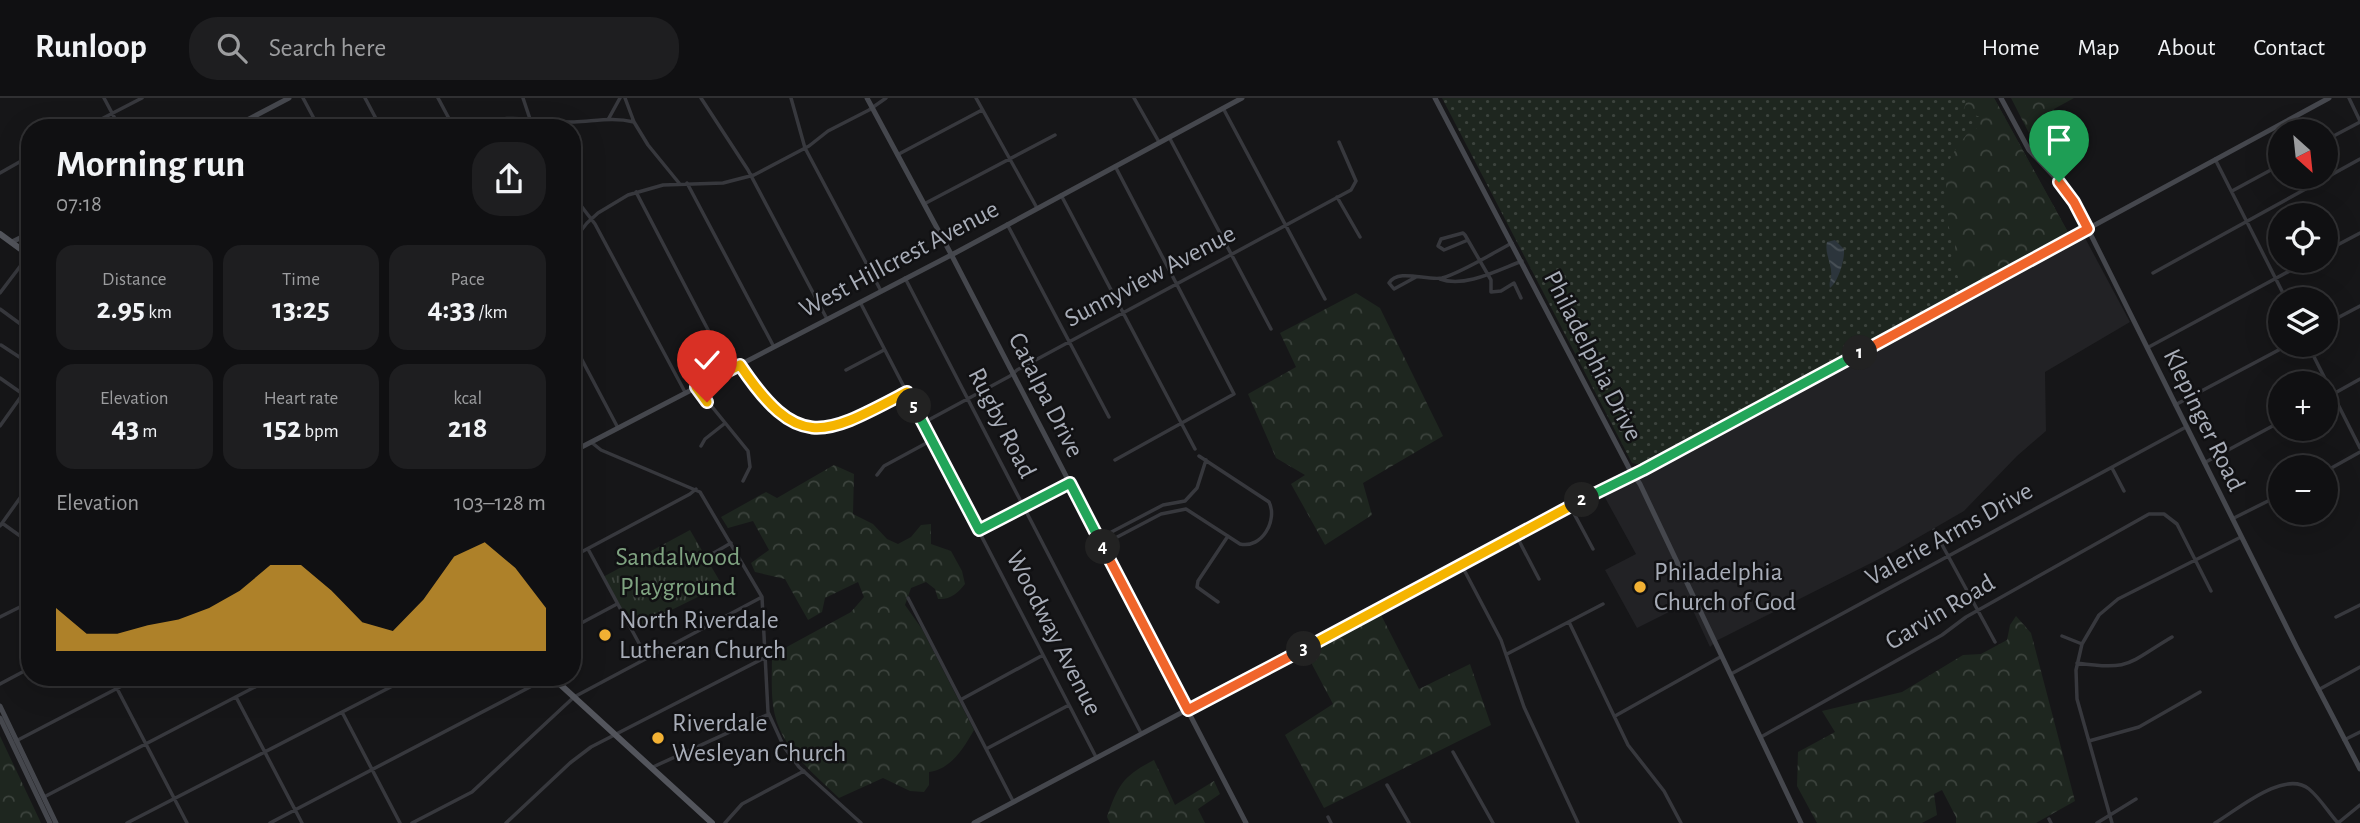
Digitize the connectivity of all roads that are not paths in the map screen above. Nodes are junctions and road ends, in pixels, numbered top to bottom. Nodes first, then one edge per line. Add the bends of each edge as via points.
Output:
1 (104, 98) edge
2 (142, 98) edge
3 (289, 98) edge
4 (303, 98) edge
5 (365, 98) edge
6 (438, 98) edge
7 (523, 98) edge
8 (622, 98) edge
9 (701, 98) edge
10 (791, 98) edge
11 (867, 98) edge
12 (886, 98) edge
13 (976, 98) edge
14 (1134, 98) edge
15 (1242, 98) edge
16 (1435, 98) edge
17 (2001, 98) edge
18 (2329, 98) edge
19 (2348, 98) edge
20 (872, 108) junction
21 (1223, 108) junction
22 (982, 109) junction
23 (112, 113) junction
24 (609, 118) junction
25 (101, 119) edge
26 (115, 119) edge
27 (248, 119) edge
28 (314, 119) edge
29 (376, 119) edge
30 (449, 119) edge
31 (500, 119) edge
32 (529, 119) joint
33 (581, 121) edge
34 (2360, 121) edge
35 (634, 122) junction
36 (2338, 133) edge
37 (1055, 135) dead end
38 (1169, 137) junction
39 (1159, 142) junction
40 (1339, 142) dead end
41 (804, 149) junction
42 (897, 155) junction
43 (1010, 159) junction
44 (2216, 159) junction
45 (2360, 159) edge
46 (21, 161) edge
47 (1115, 166) junction
48 (2268, 172) edge
49 (0, 173) edge
50 (750, 176) junction
51 (679, 183) junction
52 (687, 183) junction
53 (2232, 191) junction
54 (636, 192) junction
55 (1061, 195) junction
56 (1337, 197) junction
57 (924, 204) junction
58 (581, 205) edge
59 (1037, 208) junction
60 (592, 218) junction
61 (2247, 220) junction
62 (1007, 224) junction
63 (1286, 225) junction
64 (2088, 229) junction
65 (581, 231) edge
66 (2360, 233) edge
67 (0, 234) edge
68 (1360, 237) dead end
69 (21, 238) edge
70 (1468, 240) junction
71 (12, 242) junction
72 (1512, 243) junction
73 (2338, 245) edge
74 (21, 249) edge
75 (951, 254) junction
76 (1231, 254) junction
77 (1479, 260) junction
78 (1522, 261) junction
79 (21, 265) edge
80 (2153, 273) dead end
81 (2285, 273) edge
82 (1487, 274) junction
83 (1416, 277) junction
84 (905, 278) junction
85 (1438, 278) junction
86 (2276, 278) junction
87 (1177, 284) junction
88 (2280, 287) edge
89 (881, 291) junction
90 (0, 293) edge
91 (1521, 298) dead end
92 (1325, 299) dead end
93 (860, 302) junction
94 (2360, 306) edge
95 (0, 309) edge
96 (1123, 313) junction
97 (2338, 318) edge
98 (827, 319) junction
99 (21, 324) edge
100 (1271, 328) dead end
101 (1069, 342) junction
102 (1, 345) edge
103 (774, 347) junction
104 (2147, 348) junction
105 (885, 349) junction
106 (2268, 356) edge
107 (21, 358) edge
108 (581, 358) edge
109 (740, 365) junction
110 (729, 370) junction
111 (846, 370) dead end
112 (1013, 374) junction
113 (0, 378) edge
114 (2360, 379) edge
115 (696, 387) junction
116 (2338, 391) edge
117 (907, 392) junction
118 (21, 393) edge
119 (685, 393) junction
120 (21, 395) edge
121 (968, 399) junction
122 (2338, 404) edge
123 (2175, 405) junction
124 (1109, 417) dead end
125 (923, 423) junction
126 (724, 424) junction
127 (1182, 424) junction
128 (0, 426) edge
129 (2186, 427) junction
130 (618, 428) junction
131 (2268, 428) edge
132 (932, 440) junction
133 (591, 442) junction
134 (701, 446) dead end
135 (581, 447) edge
136 (1195, 449) dead end
137 (2360, 450) edge
138 (1199, 456) dead end
139 (1115, 460) dead end
140 (1206, 460) junction
141 (2204, 463) junction
142 (2338, 464) edge
143 (2112, 467) junction
144 (1633, 474) junction
145 (877, 475) dead end
146 (743, 481) dead end
147 (1070, 483) junction
148 (696, 488) junction
149 (2124, 491) dead end
150 (21, 497) edge
151 (1185, 501) junction
152 (2268, 501) edge
153 (1570, 506) junction
154 (1024, 507) junction
155 (1186, 509) junction
156 (2232, 519) junction
157 (1, 524) edge
158 (979, 530) junction
159 (1934, 530) dead end
160 (1516, 535) junction
161 (1228, 536) junction
162 (21, 537) edge
163 (2241, 537) junction
164 (1099, 538) junction
165 (731, 543) junction
166 (1102, 545) junction
167 (1593, 549) dead end
168 (588, 550) junction
169 (581, 552) edge
170 (712, 554) dead end
171 (1948, 556) junction
172 (2195, 560) junction
173 (1461, 564) junction
174 (1539, 579) dead end
175 (2211, 591) dead end
176 (762, 597) junction
177 (908, 598) dead end
178 (1218, 602) dead end
179 (617, 604) junction
180 (1603, 604) dead end
181 (2360, 605) edge
182 (21, 606) edge
183 (1978, 610) junction
184 (0, 617) edge
185 (2336, 617) dead end
186 (1569, 622) junction
187 (581, 623) edge
188 (2062, 636) dead end
189 (2172, 637) dead end
190 (1995, 642) dead end
191 (2082, 644) junction
192 (1507, 654) junction
193 (1044, 655) junction
194 (1723, 656) junction
195 (766, 657) junction
196 (647, 658) junction
197 (2077, 663) junction
198 (2360, 667) edge
199 (21, 673) edge
200 (1731, 674) junction
201 (0, 684) edge
202 (116, 686) edge
203 (122, 686) edge
204 (257, 686) edge
205 (393, 686) edge
206 (533, 686) edge
207 (561, 686) edge
208 (117, 689) junction
209 (2318, 690) junction
210 (2200, 692) dead end
211 (236, 697) junction
212 (574, 697) junction
213 (962, 699) junction
214 (1069, 705) junction
215 (0, 706) edge
216 (1188, 710) junction
217 (342, 712) junction
218 (769, 715) junction
219 (1615, 716) junction
220 (0, 718) edge
221 (2360, 732) edge
222 (1141, 734) junction
223 (615, 735) junction
224 (1761, 737) junction
225 (2344, 740) junction
226 (2089, 741) junction
227 (15, 742) junction
228 (145, 744) junction
229 (988, 748) junction
230 (264, 752) junction
231 (1452, 752) dead end
232 (1097, 758) junction
233 (652, 768) junction
234 (373, 769) junction
235 (2360, 769) edge
236 (804, 771) junction
237 (1387, 785) dead end
238 (44, 797) junction
239 (174, 799) junction
240 (2136, 799) dead end
241 (1014, 802) junction
242 (2360, 805) edge
243 (295, 810) junction
244 (2109, 815) junction
245 (1328, 817) dead end
246 (50, 823) edge
247 (56, 823) edge
248 (127, 823) edge
249 (187, 823) edge
250 (270, 823) edge
251 (302, 823) edge
252 (400, 823) edge
253 (412, 823) edge
254 (506, 823) edge
255 (712, 823) edge
256 (725, 823) edge
257 (861, 823) edge
258 (974, 823) edge
259 (1246, 823) edge
260 (1331, 823) edge
261 (1409, 823) edge
262 (1493, 823) edge
263 (1578, 823) edge
264 (1681, 823) edge
265 (1801, 823) edge
266 (2096, 823) edge
267 (2112, 823) edge
268 (2216, 823) edge
269 (2338, 823) edge

1 - 23 street
2 - 23 street
3 - 27 main road
4 - 28 street
5 - 29 street
6 - 30 street
7 - 32 street
8 - 24 street
8 - 35 street
9 - 50 street
10 - 41 street
11 - 20 main road, Catalpa Drive
12 - 20 street
13 - 22 street
14 - 39 street
15 - 21 main road, West Hillcrest Avenue
16 - 72 main road, Philadelphia Drive
17 - 64 main road, Klepinger Road via 2029,150 2070,196
18 - 44 main road
19 - 34 street
20 - 41 street
20 - 42 main road, Catalpa Drive
21 - 38 main road, West Hillcrest Avenue
21 - 63 street
22 - 42 street
22 - 43 street
23 - 25 street
23 - 26 street
24 - 33 street
24 - 35 street
31 - 32 street
34 - 36 street
35 - 51 street
37 - 43 street
38 - 39 main road, West Hillcrest Avenue
38 - 76 street
39 - 47 main road, West Hillcrest Avenue
40 - 56 street, Sunnyview Avenue via 1356,181 1351,190
41 - 50 street
41 - 89 street
42 - 57 main road, Catalpa Drive
43 - 57 street
43 - 59 street
44 - 53 street
44 - 64 main road
45 - 61 street
46 - 49 street
47 - 55 main road, West Hillcrest Avenue
47 - 87 street
48 - 53 street
50 - 52 street via 723,183
50 - 98 street
51 - 52 street
51 - 54 street
52 - 103 street
53 - 61 street
54 - 60 street
54 - 110 street
55 - 59 main road, West Hillcrest Avenue
55 - 96 street
56 - 63 street, Sunnyview Avenue
56 - 68 street
57 - 75 main road, Catalpa Drive
58 - 60 street
59 - 62 main road, West Hillcrest Avenue
60 - 65 street
60 - 119 street
61 - 80 street
61 - 86 street
62 - 75 main road, West Hillcrest Avenue
62 - 101 street
63 - 76 street, Sunnyview Avenue
63 - 92 street
64 - 104 main road, Klepinger Road
64 - 144 main road
66 - 73 street
67 - 71 main road
69 - 71 main road
70 - 70 street via 1461,232 1441,239 1438,246 1444,250
70 - 77 street
71 - 74 main road
72 - 77 street
72 - 78 main road, Philadelphia Drive
75 - 84 main road, West Hillcrest Avenue
75 - 112 main road, Catalpa Drive
76 - 87 street, Sunnyview Avenue
76 - 100 street
77 - 82 street
77 - 85 street
78 - 82 street
78 - 144 main road, Philadelphia Drive
79 - 90 street
81 - 86 street
82 - 85 street via 1452,283
82 - 91 street via 1491,292 1514,283
83 - 83 street via 1401,275 1389,283 1394,289
83 - 85 street
84 - 89 main road, West Hillcrest Avenue
84 - 121 street, Rugby Road
86 - 88 street
86 - 104 street
87 - 96 street, Sunnyview Avenue
87 - 127 street via 1234,395
89 - 93 main road, West Hillcrest Avenue
93 - 98 main road, West Hillcrest Avenue
93 - 105 street, Woodway Avenue
94 - 97 street
95 - 99 street
96 - 101 street, Sunnyview Avenue
96 - 127 street
98 - 103 main road, West Hillcrest Avenue
101 - 112 street, Sunnyview Avenue
101 - 124 street
102 - 107 street
103 - 109 main road, West Hillcrest Avenue
104 - 123 main road, Klepinger Road
105 - 111 street
105 - 117 street, Woodway Avenue
106 - 123 street
108 - 130 street
109 - 110 main road, West Hillcrest Avenue
109 - 117 street via 778,411 807,427 843,425
110 - 115 main road, West Hillcrest Avenue
112 - 121 street, Sunnyview Avenue
112 - 147 main road, Catalpa Drive
113 - 118 street
114 - 116 street
115 - 119 main road, West Hillcrest Avenue
115 - 126 street
117 - 125 street, Woodway Avenue
119 - 130 main road, West Hillcrest Avenue
120 - 128 street
121 - 125 street, Sunnyview Avenue
121 - 154 street, Rugby Road
122 - 137 street
123 - 129 main road, Klepinger Road
125 - 132 street, Woodway Avenue
126 - 134 street
126 - 146 street via 750,454 750,471
127 - 136 street
127 - 139 street
129 - 141 main road, Klepinger Road
129 - 143 street, Valerie Arms Drive
130 - 133 main road, West Hillcrest Avenue
131 - 141 street
132 - 145 street via 884,466
132 - 158 street, Woodway Avenue
133 - 135 main road, West Hillcrest Avenue
133 - 148 street
137 - 142 street
138 - 140 street
140 - 151 street via 1196,488
140 - 161 street via 1272,508 1271,522 1258,541 1246,545
141 - 156 main road, Klepinger Road
143 - 149 street
143 - 171 street, Valerie Arms Drive
144 - 153 main road
144 - 194 main road, Philadelphia Drive
147 - 154 street
147 - 164 main road, Catalpa Drive
148 - 165 street
148 - 168 street
150 - 157 street
151 - 155 street
151 - 164 street via 1156,508
152 - 156 street
153 - 160 main road
153 - 167 street
154 - 158 street
154 - 222 street, Rugby Road
155 - 161 street
155 - 166 street via 1161,514
156 - 163 main road, Klepinger Road
157 - 162 street
158 - 193 street, Woodway Avenue
159 - 171 street
160 - 173 main road
160 - 174 street
161 - 178 street via 1198,581 1198,587
163 - 172 street
163 - 209 main road, Klepinger Road
164 - 166 main road, Catalpa Drive
165 - 170 street
165 - 176 street
166 - 216 main road, Catalpa Drive
168 - 169 street
168 - 179 street
171 - 183 street
171 - 200 street, Valerie Arms Drive
172 - 175 street
172 - 183 street, Garvin Road via 2177,524 2156,513
172 - 191 street via 2112,603 2092,624
173 - 192 street
173 - 216 main road
176 - 195 street
176 - 196 street
177 - 213 street
179 - 187 street
179 - 196 street
180 - 186 street
181 - 185 street
182 - 184 street
183 - 190 street
183 - 224 street, Garvin Road
186 - 192 street
186 - 219 street
188 - 191 street
189 - 197 street via 2121,666
191 - 197 street
192 - 263 street via 1524,707
193 - 213 street
193 - 214 street, Woodway Avenue
194 - 200 main road, Philadelphia Drive
194 - 219 street
195 - 218 street
195 - 223 street
196 - 212 street
197 - 226 street via 2077,699
198 - 209 street
199 - 201 street
200 - 224 main road, Philadelphia Drive
202 - 208 street
203 - 208 street
204 - 211 street
205 - 217 street
206 - 234 street
207 - 212 main road
208 - 227 street
208 - 228 street
209 - 225 main road, Klepinger Road
210 - 226 street via 2139,727
211 - 228 street
211 - 230 street
212 - 223 main road
212 - 253 street via 475,790
213 - 229 street
214 - 229 street
214 - 232 street, Woodway Avenue
215 - 227 main road
216 - 222 main road
216 - 259 main road, Catalpa Drive
217 - 230 street
217 - 234 street
218 - 233 street
218 - 236 street via 787,753
219 - 264 street via 1632,752 1664,791
220 - 227 main road
221 - 225 street
222 - 232 main road
223 - 233 main road
223 - 254 street via 570,763
224 - 265 main road, Philadelphia Drive
225 - 235 main road, Klepinger Road
226 - 244 street
227 - 238 main road
227 - 246 main road
228 - 238 street
228 - 239 street
229 - 241 street
230 - 239 street
230 - 243 street
231 - 262 street
232 - 241 main road
233 - 255 main road
234 - 243 street
234 - 252 street
236 - 256 street via 745,803
236 - 257 street
237 - 261 street
238 - 247 main road
239 - 248 street
239 - 249 street
240 - 244 street
241 - 258 main road
242 - 269 street
243 - 250 street
243 - 251 street
244 - 266 street
244 - 267 street
245 - 260 street
268 - 269 street via 2276,786 2292,783 2309,789

